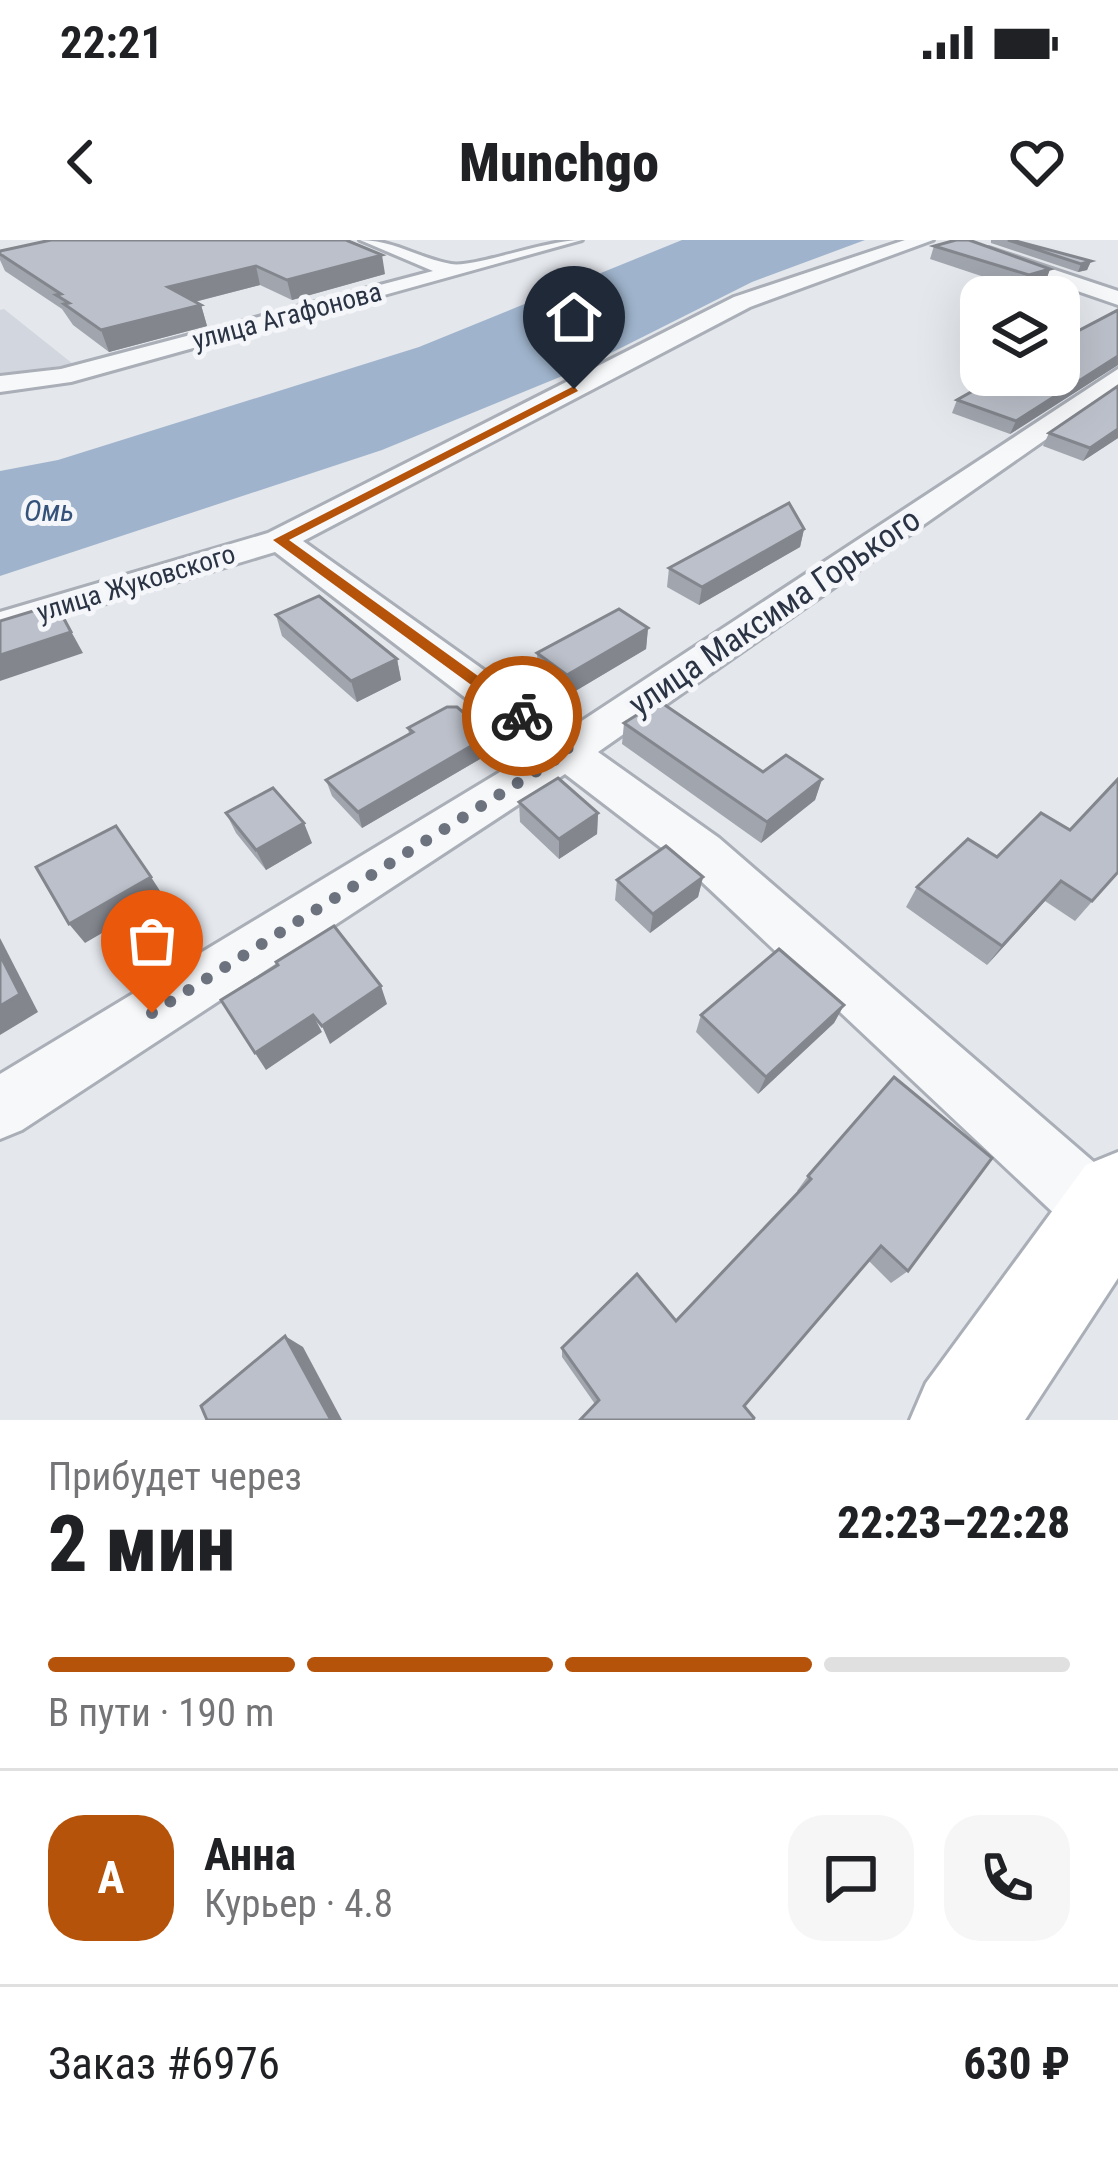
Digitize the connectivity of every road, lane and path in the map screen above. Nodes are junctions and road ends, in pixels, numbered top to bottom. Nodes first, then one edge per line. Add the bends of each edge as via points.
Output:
1 (369, 240) edge
2 (427, 240) edge
3 (573, 240) edge
4 (924, 240) edge
5 (970, 247) edge
6 (447, 270) junction
7 (1118, 298) edge
8 (1118, 377) edge
9 (0, 384) edge
10 (280, 540) junction
11 (0, 624) edge
12 (570, 750) junction
13 (0, 1109) edge
14 (1114, 1213) edge
15 (963, 1420) edge

1 - 6 street
2 - 6 street
3 - 6 street, улица Агафонова
4 - 10 street, улица Жуковского via 742,302
5 - 7 street
6 - 9 street, улица Агафонова via 62,377
8 - 12 street, улица Максима Горького
10 - 11 street, улица Жуковского
10 - 12 street
12 - 13 street, улица Максима Горького
12 - 14 street via 702,852
14 - 15 main road

